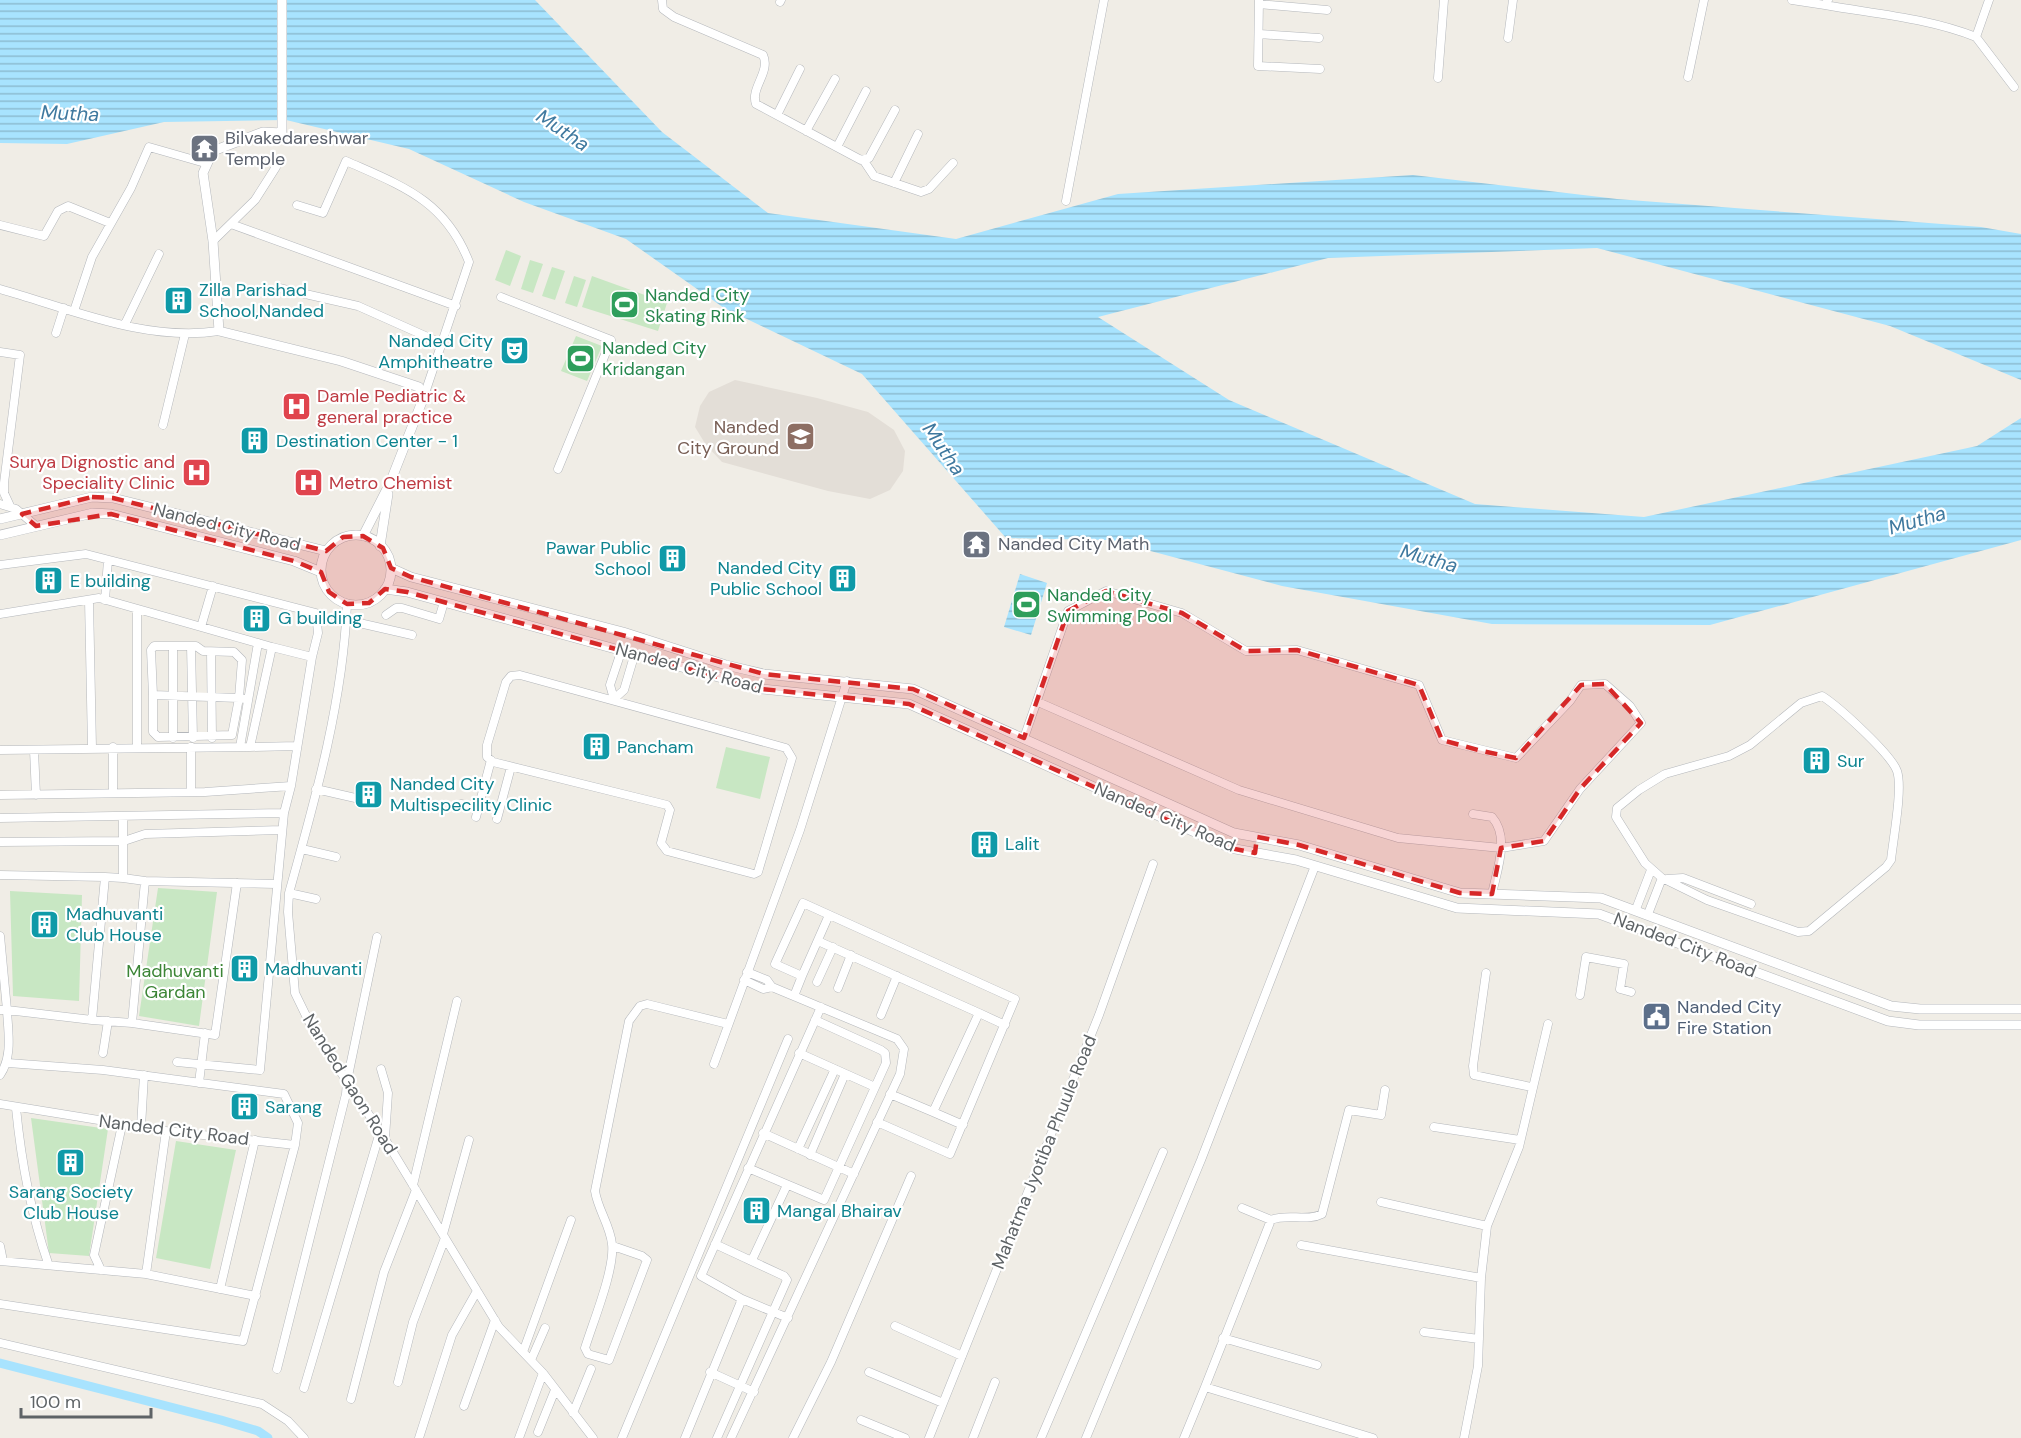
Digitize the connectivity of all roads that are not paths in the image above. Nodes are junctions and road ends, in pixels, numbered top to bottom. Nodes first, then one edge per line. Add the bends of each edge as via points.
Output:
1 (282, 0) edge
2 (662, 0) edge
3 (1104, 0) edge
4 (1443, 0) edge
5 (1513, 0) edge
6 (1704, 0) edge
7 (1792, 0) edge
8 (1989, 0) edge
9 (1259, 2) edge
10 (1826, 3) edge
11 (1327, 10) dead end
12 (1259, 34) junction
13 (1976, 37) junction
14 (1319, 38) dead end
15 (1508, 38) dead end
16 (800, 69) dead end
17 (1320, 69) dead end
18 (1688, 77) dead end
19 (1438, 78) dead end
20 (835, 79) dead end
21 (2014, 87) dead end
22 (866, 91) dead end
23 (895, 110) dead end
24 (777, 115) junction
25 (806, 131) junction
26 (918, 134) dead end
27 (837, 147) junction
28 (864, 161) junction
29 (205, 163) junction
30 (953, 163) dead end
31 (276, 167) dead end
32 (894, 183) junction
33 (1066, 201) dead end
34 (297, 205) dead end
35 (110, 223) junction
36 (231, 224) junction
37 (0, 225) edge
38 (213, 241) junction
39 (159, 254) dead end
40 (279, 288) dead end
41 (0, 289) edge
42 (501, 297) dead end
43 (456, 306) junction
44 (64, 308) junction
45 (74, 311) junction
46 (125, 324) junction
47 (219, 331) junction
48 (56, 333) dead end
49 (185, 334) junction
50 (441, 343) junction
51 (0, 352) edge
52 (423, 399) junction
53 (163, 425) dead end
54 (558, 469) dead end
55 (390, 483) junction
56 (0, 502) edge
57 (10, 506) junction
58 (22, 514) junction
59 (0, 519) edge
60 (36, 526) junction
61 (0, 535) edge
62 (363, 536) junction
63 (380, 546) junction
64 (326, 551) junction
65 (108, 560) junction
66 (0, 565) edge
67 (391, 568) junction
68 (321, 572) junction
69 (213, 586) junction
70 (385, 589) junction
71 (89, 600) junction
72 (105, 600) junction
73 (444, 602) junction
74 (347, 604) junction
75 (137, 609) junction
76 (0, 614) edge
77 (386, 615) dead end
78 (346, 620) junction
79 (201, 627) junction
80 (412, 635) dead end
81 (258, 643) junction
82 (173, 646) junction
83 (191, 646) junction
84 (272, 647) junction
85 (622, 649) junction
86 (211, 652) junction
87 (635, 653) junction
88 (312, 657) junction
89 (847, 681) junction
90 (153, 694) junction
91 (172, 695) junction
92 (192, 696) junction
93 (844, 696) junction
94 (212, 697) junction
95 (244, 698) junction
96 (614, 699) junction
97 (1038, 702) junction
98 (173, 738) junction
99 (193, 738) junction
100 (212, 738) junction
101 (1024, 738) junction
102 (297, 746) junction
103 (113, 747) junction
104 (137, 747) junction
105 (191, 747) junction
106 (240, 747) junction
107 (250, 747) junction
108 (92, 748) junction
109 (0, 750) edge
110 (34, 750) junction
111 (491, 760) junction
112 (511, 767) junction
113 (466, 784) dead end
114 (291, 786) junction
115 (316, 789) junction
116 (483, 789) junction
117 (191, 792) junction
118 (113, 793) junction
119 (0, 795) edge
120 (36, 795) junction
121 (364, 800) dead end
122 (461, 804) dead end
123 (284, 813) junction
124 (1473, 814) dead end
125 (123, 816) junction
126 (0, 818) edge
127 (497, 819) dead end
128 (282, 831) junction
129 (1257, 837) junction
130 (124, 841) junction
131 (0, 842) edge
132 (1501, 848) junction
133 (302, 849) junction
134 (1255, 853) junction
135 (336, 857) dead end
136 (1153, 864) dead end
137 (1315, 866) junction
138 (1652, 870) junction
139 (0, 876) edge
140 (105, 877) junction
141 (123, 878) junction
142 (1665, 878) junction
143 (145, 881) junction
144 (237, 883) junction
145 (276, 884) junction
146 (289, 894) junction
147 (1492, 894) junction
148 (316, 899) dead end
149 (1751, 904) dead end
150 (1636, 909) junction
151 (1648, 914) junction
152 (829, 915) junction
153 (0, 936) edge
154 (377, 937) dead end
155 (819, 941) junction
156 (833, 947) junction
157 (851, 955) junction
158 (1486, 973) dead end
159 (746, 976) junction
160 (802, 976) junction
161 (897, 976) junction
162 (817, 982) dead end
163 (838, 988) dead end
164 (1631, 992) dead end
165 (1580, 995) dead end
166 (794, 996) junction
167 (457, 1001) dead end
168 (821, 1007) junction
169 (2021, 1009) edge
170 (4, 1010) edge
171 (979, 1013) junction
172 (881, 1015) dead end
173 (92, 1020) junction
174 (815, 1020) junction
175 (108, 1021) junction
176 (132, 1023) junction
177 (728, 1024) junction
178 (1548, 1024) dead end
179 (1005, 1025) junction
180 (2021, 1025) edge
181 (205, 1034) junction
182 (788, 1039) dead end
183 (104, 1053) dead end
184 (799, 1053) junction
185 (177, 1062) dead end
186 (8, 1063) junction
187 (714, 1064) dead end
188 (202, 1066) junction
189 (381, 1069) dead end
190 (835, 1069) junction
191 (846, 1074) junction
192 (144, 1075) junction
193 (0, 1076) edge
194 (347, 1081) junction
195 (199, 1083) junction
196 (875, 1087) junction
197 (1531, 1088) junction
198 (1384, 1090) dead end
199 (891, 1094) junction
200 (0, 1104) edge
201 (16, 1108) junction
202 (933, 1112) junction
203 (877, 1122) junction
204 (122, 1125) junction
205 (963, 1125) junction
206 (141, 1127) junction
207 (1434, 1127) dead end
208 (166, 1131) junction
209 (763, 1133) junction
210 (382, 1135) junction
211 (255, 1140) junction
212 (469, 1140) dead end
213 (1520, 1140) junction
214 (295, 1145) junction
215 (798, 1149) junction
216 (1163, 1152) dead end
217 (810, 1155) junction
218 (838, 1167) junction
219 (748, 1168) junction
220 (854, 1174) junction
221 (911, 1176) dead end
222 (787, 1185) junction
223 (414, 1188) junction
224 (1381, 1202) dead end
225 (1242, 1208) dead end
226 (571, 1220) dead end
227 (1271, 1220) junction
228 (1487, 1226) junction
229 (444, 1236) junction
230 (715, 1244) junction
231 (1301, 1245) dead end
232 (0, 1246) edge
233 (613, 1246) junction
234 (752, 1260) junction
235 (2, 1261) edge
236 (48, 1263) junction
237 (101, 1270) junction
238 (146, 1274) junction
239 (1481, 1278) junction
240 (220, 1289) junction
241 (477, 1291) junction
242 (256, 1296) junction
243 (742, 1299) junction
244 (0, 1304) edge
245 (773, 1312) junction
246 (788, 1318) junction
247 (495, 1320) junction
248 (896, 1326) dead end
249 (545, 1328) dead end
250 (1424, 1332) dead end
251 (1223, 1338) junction
252 (1479, 1339) junction
253 (0, 1343) edge
254 (523, 1352) junction
255 (962, 1356) junction
256 (531, 1360) junction
257 (1317, 1365) dead end
258 (277, 1369) dead end
259 (591, 1369) dead end
260 (710, 1372) junction
261 (869, 1372) dead end
262 (543, 1373) junction
263 (398, 1382) dead end
264 (995, 1382) dead end
265 (741, 1385) junction
266 (1205, 1387) junction
267 (304, 1388) dead end
268 (555, 1390) junction
269 (754, 1392) junction
270 (351, 1399) dead end
271 (943, 1403) junction
272 (464, 1406) dead end
273 (573, 1413) junction
274 (861, 1420) dead end
275 (538, 1432) dead end
276 (892, 1436) edge
277 (590, 1437) edge
278 (304, 1438) edge
279 (419, 1438) edge
280 (519, 1438) edge
281 (622, 1438) edge
282 (685, 1438) edge
283 (717, 1438) edge
284 (730, 1438) edge
285 (793, 1438) edge
286 (905, 1438) edge
287 (929, 1438) edge
288 (973, 1438) edge
289 (1041, 1438) edge
290 (1086, 1438) edge
291 (1184, 1438) edge
292 (1373, 1438) edge
293 (1464, 1438) edge

1 - 29 street via 282,133 263,132 233,142 213,151
2 - 24 street via 663,9 674,17 763,55 765,65 754,101
3 - 33 street
4 - 19 street
5 - 15 street
6 - 18 street
7 - 10 street
8 - 13 street
9 - 11 street
9 - 12 street
10 - 13 street via 1871,14 1916,18
12 - 14 street
12 - 17 street via 1258,66
13 - 21 street
16 - 24 street
20 - 25 street
22 - 27 street
23 - 28 street
24 - 25 street
25 - 27 street
26 - 32 street
27 - 28 street
28 - 32 street via 870,173
29 - 35 street via 149,147
29 - 38 street via 203,173
30 - 32 street via 924,191
31 - 36 street via 255,200
34 - 43 street via 323,213 346,161 412,190 431,204 462,243 469,262
35 - 37 street via 68,206 58,211 44,236
35 - 45 street via 92,257
36 - 38 street
36 - 43 street
38 - 47 street
39 - 46 street
40 - 50 street via 358,306
41 - 44 street
42 - 54 street via 611,340
43 - 50 street
44 - 45 street
44 - 48 street
45 - 46 street
46 - 49 street
47 - 49 street
47 - 52 street via 341,361 413,384 419,387
49 - 53 street
50 - 52 street
51 - 57 street via 20,355 4,483
52 - 55 street
55 - 62 street
55 - 63 street
56 - 57 street
57 - 58 street
58 - 59 street, Nanded City Road
58 - 60 street
58 - 64 street, Nanded City Road via 92,497 113,498
60 - 61 street, Nanded City Road
60 - 68 street, Nanded City Road via 93,513 111,514 294,561
62 - 63 street
62 - 64 street, Nanded City Road via 343,537
63 - 67 street
64 - 68 street, Nanded City Road
65 - 66 street via 86,554
65 - 69 street
65 - 72 street
67 - 70 street
67 - 89 street, Nanded City Road via 411,577 623,632 726,665 764,674
68 - 74 street via 328,592
69 - 79 street
69 - 88 street via 316,613 318,633
70 - 73 street, Nanded City Road
70 - 74 street via 369,603
71 - 72 street
71 - 76 street
71 - 108 street
72 - 75 street
73 - 77 street via 439,619 402,608
73 - 85 street, Nanded City Road
74 - 78 street, Nanded Gaon Road
75 - 79 street
75 - 104 street
78 - 80 street
78 - 115 street, Nanded Gaon Road via 345,650
79 - 81 street
81 - 84 street
81 - 95 street
82 - 83 street
82 - 90 street via 154,646 151,650
82 - 91 street
83 - 86 street
83 - 92 street
84 - 88 street
84 - 107 street
85 - 87 street, Nanded City Road
85 - 96 street via 610,686
86 - 94 street
86 - 95 street via 234,652 242,660
87 - 93 street, Nanded City Road via 762,689
87 - 96 street via 624,690
88 - 102 street
89 - 93 street
89 - 101 street, Nanded City Road via 913,689
90 - 91 street
90 - 98 street via 153,732 158,737
91 - 92 street
91 - 98 street
92 - 94 street
92 - 99 street
93 - 134 street, Nanded City Road via 909,704 1230,848
93 - 159 street
94 - 95 street
94 - 100 street
95 - 100 street via 232,735
95 - 106 street
96 - 111 street via 511,676 487,745 487,757
96 - 112 street via 778,745 790,752 792,758 758,872 753,874 667,851 661,843 670,810 667,805
97 - 101 street
97 - 132 street via 1239,790 1398,838
97 - 132 street via 1068,611 1106,591 1182,613 1246,651 1297,650 1419,685 1442,741 1516,758 1581,685 1605,684 1630,706 1641,723 1580,789 1544,841
98 - 99 street
99 - 100 street
101 - 129 street, Nanded City Road via 1234,833
102 - 107 street
102 - 114 street
103 - 104 street
103 - 108 street
103 - 118 street
104 - 105 street
105 - 106 street
105 - 117 street
106 - 107 street
108 - 110 street
109 - 110 street
110 - 120 street
111 - 112 street
111 - 116 street
112 - 127 street
113 - 116 street
114 - 117 street
114 - 123 street
115 - 121 street
115 - 133 street, Nanded Gaon Road
116 - 122 street via 477,812
117 - 118 street
118 - 120 street
119 - 120 street
123 - 125 street
123 - 128 street
124 - 132 street via 1492,817 1498,824
125 - 126 street
125 - 130 street
128 - 130 street via 145,834
128 - 145 street
129 - 134 street
129 - 147 street, Nanded City Road via 1299,845 1450,890
130 - 131 street
130 - 141 street
132 - 147 street
133 - 135 street
133 - 146 street, Nanded Gaon Road
134 - 137 street, Nanded City Road
136 - 255 street, Mahatma Jyotiba Phuule Road via 1099,1015
137 - 180 street, Nanded City Road via 1457,908 1599,914 1888,1021 1919,1025
137 - 290 street via 1201,1160
138 - 142 street
138 - 142 street via 1623,830 1616,817 1617,808 1665,774 1729,756 1750,745 1811,698 1822,696 1832,702 1859,726 1897,771 1891,860 1809,931 1798,932 1707,900
138 - 150 street
139 - 140 street
140 - 141 street
140 - 173 street
141 - 143 street
142 - 149 street via 1683,878
142 - 151 street
143 - 144 street
143 - 176 street
144 - 145 street
144 - 181 street via 215,1035
145 - 188 street via 261,1070
146 - 148 street
146 - 194 street, Nanded Gaon Road via 295,993 313,1030
147 - 150 street, Nanded City Road via 1601,898
150 - 151 street, Nanded City Road
151 - 169 street, Nanded City Road via 1891,1006
152 - 155 street
152 - 160 street via 803,903 797,913 775,964
152 - 179 street via 1014,998
153 - 170 street
154 - 194 street
155 - 156 street
155 - 160 street
156 - 157 street
156 - 162 street
157 - 161 street
157 - 163 street
158 - 197 street via 1474,1076
159 - 166 street via 767,981
159 - 177 street
160 - 166 street
161 - 171 street
161 - 172 street
164 - 165 street via 1620,989 1624,964 1586,957
166 - 168 street
167 - 223 street
168 - 174 street
168 - 199 street via 902,1043 900,1074
170 - 173 street
170 - 186 street
171 - 179 street
171 - 202 street
173 - 175 street
174 - 184 street
174 - 196 street via 885,1053 886,1063
175 - 176 street
175 - 183 street
176 - 181 street
177 - 187 street
177 - 233 street via 647,1004 640,1006 629,1021 594,1191
178 - 197 street
179 - 205 street
181 - 188 street
182 - 281 street
184 - 190 street
184 - 209 street
185 - 188 street
186 - 192 street
186 - 193 street
188 - 195 street
189 - 210 street via 388,1093
190 - 191 street
190 - 215 street
191 - 196 street
191 - 217 street
192 - 195 street
192 - 206 street
194 - 210 street, Nanded Gaon Road
194 - 258 street
195 - 214 street via 284,1094 298,1123
196 - 218 street
197 - 213 street
198 - 227 street via 1382,1115 1349,1110 1322,1214
199 - 202 street
199 - 203 street
200 - 201 street, Nanded City Road
201 - 204 street, Nanded City Road
201 - 236 street
202 - 205 street
203 - 205 street via 948,1154
203 - 220 street
204 - 206 street, Nanded City Road
204 - 237 street via 94,1255
206 - 208 street, Nanded City Road
207 - 213 street
208 - 211 street, Nanded City Road
208 - 238 street
209 - 215 street
209 - 219 street
210 - 223 street, Nanded Gaon Road
210 - 267 street
211 - 214 street, Nanded City Road
211 - 240 street
212 - 229 street
213 - 228 street
214 - 242 street
215 - 217 street
216 - 289 street
217 - 218 street
218 - 220 street
218 - 222 street via 824,1200
219 - 222 street
219 - 230 street
220 - 246 street
221 - 285 street via 831,1362
222 - 234 street
223 - 229 street, Nanded Gaon Road
223 - 270 street via 384,1272
224 - 228 street
225 - 227 street
226 - 254 street
227 - 251 street
228 - 239 street
229 - 241 street, Nanded Gaon Road
229 - 263 street via 413,1322
230 - 234 street
230 - 243 street via 701,1277
231 - 239 street
232 - 235 street
233 - 233 street via 585,1348 588,1354 609,1360 647,1260
234 - 245 street via 787,1280
235 - 236 street
236 - 237 street
237 - 238 street
238 - 240 street
239 - 252 street
240 - 242 street
241 - 247 street, Nanded Gaon Road
241 - 279 street via 452,1335
242 - 244 street via 243,1341
243 - 245 street
243 - 260 street
245 - 246 street
245 - 265 street
246 - 269 street
247 - 254 street, Nanded Gaon Road
247 - 272 street
248 - 255 street
249 - 256 street
250 - 252 street
251 - 257 street
251 - 266 street
252 - 293 street via 1478,1366
253 - 278 street via 262,1404 288,1421
254 - 256 street, Nanded Gaon Road
255 - 271 street, Mahatma Jyotiba Phuule Road
256 - 262 street, Nanded Gaon Road
259 - 273 street
260 - 265 street
260 - 282 street
261 - 271 street
262 - 268 street, Nanded Gaon Road
262 - 280 street
264 - 288 street
265 - 269 street
265 - 283 street
266 - 291 street
266 - 292 street
268 - 273 street, Nanded Gaon Road
268 - 275 street
269 - 284 street
271 - 287 street, Mahatma Jyotiba Phuule Road
273 - 277 street, Nanded Gaon Road
274 - 276 street
276 - 286 street

